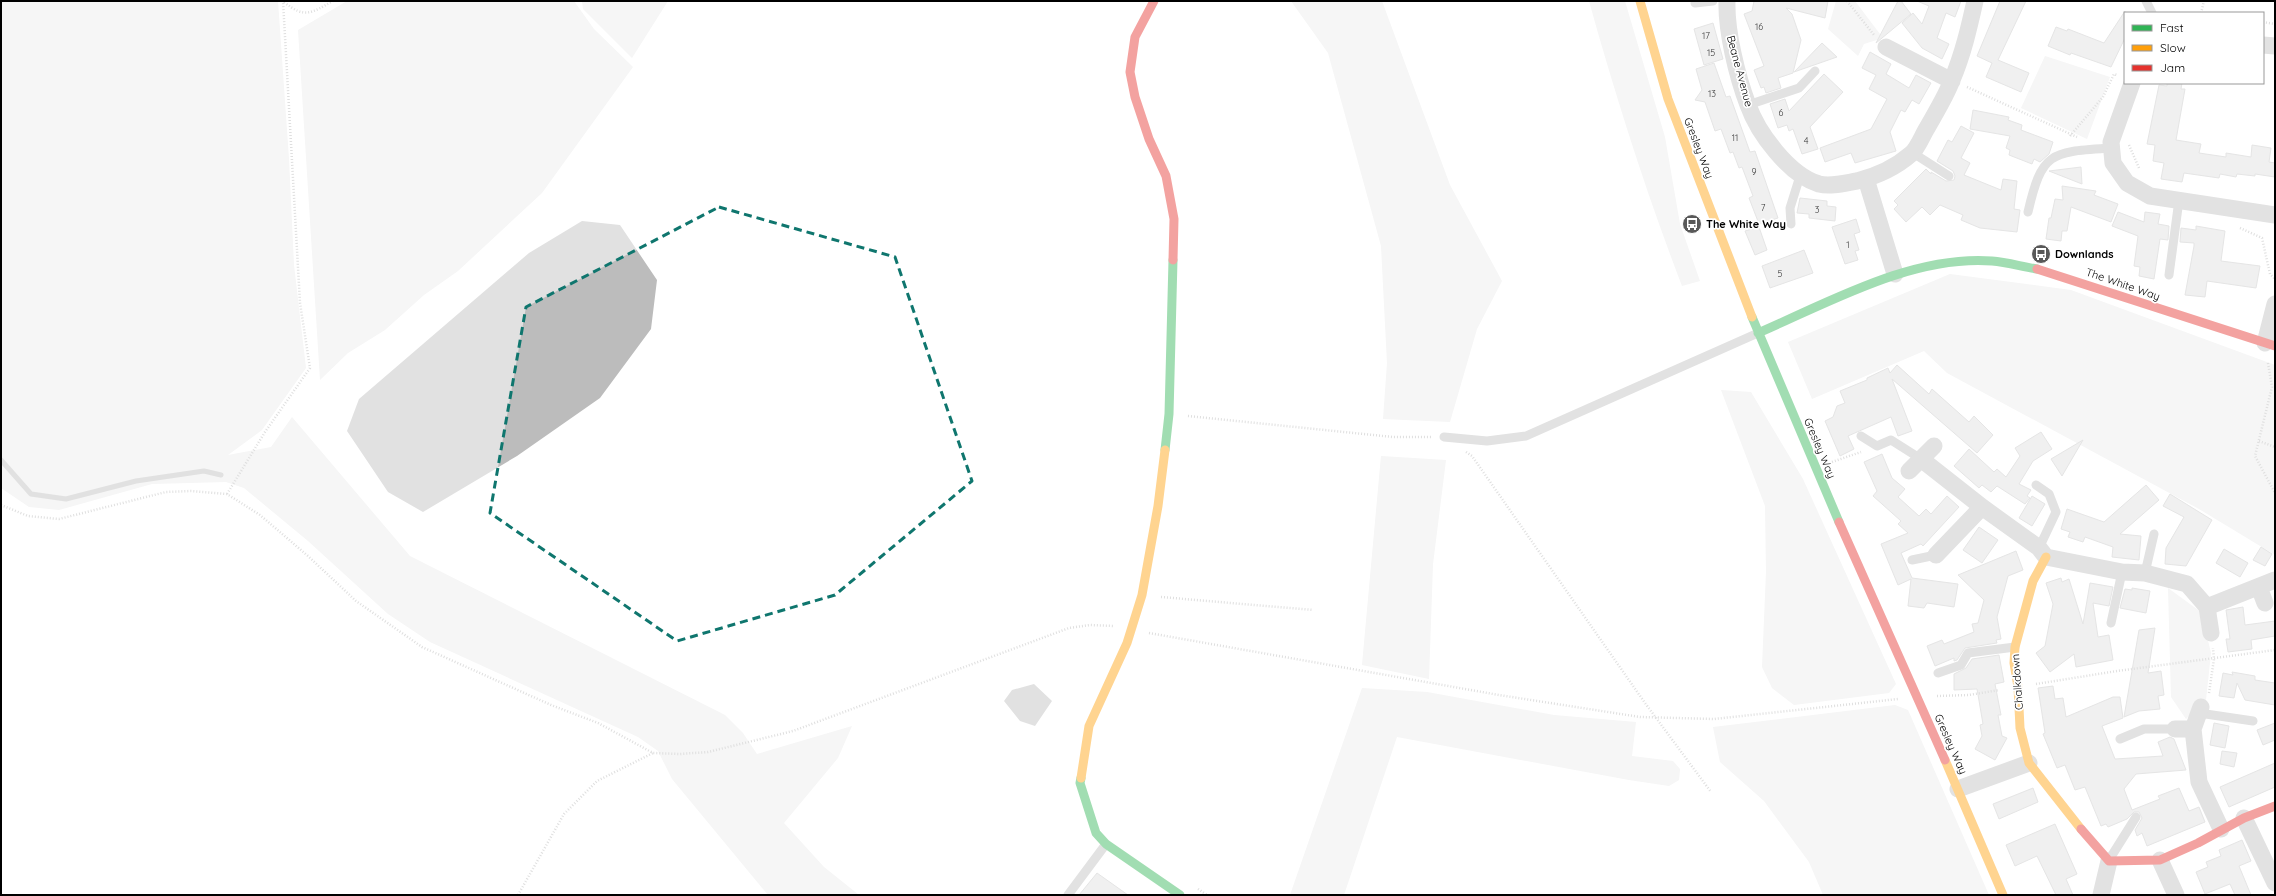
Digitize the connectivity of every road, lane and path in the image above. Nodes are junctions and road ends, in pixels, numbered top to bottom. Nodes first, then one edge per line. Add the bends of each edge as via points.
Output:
1 (332, 1) edge
2 (1154, 1) edge
3 (1640, 1) edge
4 (1713, 1) edge
5 (1727, 1) edge
6 (1847, 1) edge
7 (1975, 1) edge
8 (2146, 1) edge
9 (2204, 1) edge
10 (283, 2) edge
11 (1695, 3) dead end
12 (2152, 12) edge
13 (2201, 12) edge
14 (2264, 22) edge
15 (2275, 24) edge
16 (2264, 44) edge
17 (2275, 46) edge
18 (1886, 47) joint
19 (1815, 71) dead end
20 (2124, 79) edge
21 (1952, 80) junction
22 (2125, 84) edge
23 (1748, 105) junction
24 (2116, 126) junction
25 (2070, 136) junction
26 (2084, 139) dead end
27 (2111, 148) junction
28 (1913, 153) junction
29 (2141, 170) dead end
30 (1800, 176) junction
31 (1949, 176) dead end
32 (1866, 179) junction
33 (2179, 200) junction
34 (2028, 212) dead end
35 (2275, 215) edge
36 (1791, 224) dead end
37 (2234, 225) dead end
38 (1895, 274) junction
39 (2169, 275) dead end
40 (2275, 279) edge
41 (2275, 304) edge
42 (1758, 333) junction
43 (2270, 344) edge
44 (1168, 414) junction
45 (1861, 436) dead end
46 (1444, 437) junction
47 (2259, 441) junction
48 (1877, 446) junction
49 (1934, 446) dead end
50 (2275, 447) edge
51 (1921, 459) junction
52 (1815, 469) junction
53 (1909, 471) dead end
54 (2036, 485) dead end
55 (2275, 493) edge
56 (227, 494) junction
57 (1, 505) edge
58 (1982, 507) junction
59 (2154, 534) dead end
60 (2042, 552) junction
61 (1942, 555) joint
62 (1912, 560) dead end
63 (2122, 572) junction
64 (2145, 573) junction
65 (2275, 580) edge
66 (2259, 587) junction
67 (1142, 595) junction
68 (2265, 603) dead end
69 (2207, 607) junction
70 (1313, 610) dead end
71 (2111, 623) dead end
72 (1130, 629) junction
73 (2211, 634) joint
74 (2016, 647) junction
75 (2275, 650) edge
76 (2214, 659) junction
77 (1938, 674) dead end
78 (2018, 687) junction
79 (1917, 698) junction
80 (2200, 710) junction
81 (1657, 719) junction
82 (2253, 721) dead end
83 (2175, 729) joint
84 (2193, 729) junction
85 (2120, 739) dead end
86 (653, 753) junction
87 (2029, 763) junction
88 (1958, 789) junction
89 (1711, 792) dead end
90 (2275, 806) edge
91 (2136, 817) dead end
92 (2244, 818) junction
93 (2221, 829) junction
94 (1106, 844) junction
95 (2109, 860) junction
96 (2160, 860) junction
97 (2275, 883) edge
98 (1194, 886) dead end
99 (518, 895) edge
100 (1068, 895) edge
101 (1180, 895) edge
102 (1207, 895) edge
103 (2003, 895) edge
104 (2101, 895) edge
105 (2176, 895) edge

1 - 10 path via 311,13 296,12
2 - 44 street via 1135,37 1130,72 1135,98 1149,139 1166,176 1174,219
3 - 42 street, Gresley Way via 1673,114
4 - 11 lane
5 - 23 street, Beane Avenue via 1727,15
6 - 18 path
7 - 21 street, Beane Avenue via 1966,40
8 - 12 lane
9 - 13 path
10 - 56 path via 299,295 310,368 265,432
14 - 15 path
16 - 17 street
18 - 21 street
19 - 23 lane via 1798,88
20 - 25 path via 2114,74 2103,97
21 - 25 path
21 - 28 street, Beane Avenue
22 - 24 street
23 - 30 street, Beane Avenue via 1760,128 1778,153
24 - 27 street
24 - 29 path via 2125,130
25 - 26 path
27 - 33 street via 2117,171 2126,183 2150,196
27 - 34 lane via 2074,150 2046,162 2034,186
28 - 31 lane
28 - 32 street, Beane Avenue via 1892,168
30 - 32 street, Beane Avenue via 1819,184 1838,185
30 - 36 lane via 1790,208
32 - 38 street
33 - 35 street
33 - 39 lane
37 - 40 path via 2262,238 2270,274
38 - 42 street, The White Way
38 - 43 street, The White Way via 1924,266 1965,261 1992,261 2022,266 2046,271
41 - 43 street
42 - 46 lane via 1526,436 1487,441
42 - 52 street, Gresley Way
43 - 47 path via 2272,386
44 - 46 path via 1393,437
44 - 67 street via 1158,506
45 - 48 lane
46 - 81 path via 1472,456
47 - 50 path
47 - 55 path via 2255,456
48 - 51 lane via 1891,440
48 - 52 path
49 - 51 street
51 - 53 street
51 - 58 street
52 - 79 street, Gresley Way
54 - 60 lane via 2049,494 2056,512
56 - 57 path via 166,492 59,519 28,516
56 - 86 path via 260,515 356,601 422,647 551,705 598,723
58 - 60 street
58 - 61 street
59 - 64 lane
60 - 63 street
60 - 74 street, Chalkdown
61 - 62 lane
63 - 64 street
63 - 71 lane
64 - 69 street via 2188,584
65 - 66 street
66 - 68 street
66 - 69 street
67 - 70 path
67 - 72 street
69 - 73 street
72 - 81 path via 1499,695
72 - 86 path via 1108,625 1069,628 793,732 708,752
72 - 94 street via 1127,643 1089,726 1080,783 1096,833
73 - 76 path
74 - 77 lane via 1968,653 1961,665
74 - 78 street, Chalkdown via 2014,663
75 - 76 path
76 - 78 path
76 - 80 path via 2208,703
78 - 79 path via 1969,696
78 - 87 street, Chalkdown via 2020,728
79 - 81 path via 1883,699 1714,719
79 - 88 street, Gresley Way
80 - 82 lane
80 - 84 street
81 - 89 path
83 - 84 street
83 - 85 lane via 2144,729
84 - 93 street via 2199,782
86 - 99 path via 597,781 564,814
87 - 88 street
87 - 95 street, Chalkdown
88 - 103 street, Gresley Way
90 - 92 street
91 - 95 lane
92 - 93 street
92 - 97 street
93 - 96 street via 2198,843
94 - 100 lane
94 - 101 street
95 - 96 street
95 - 104 street
96 - 105 street
98 - 102 path

